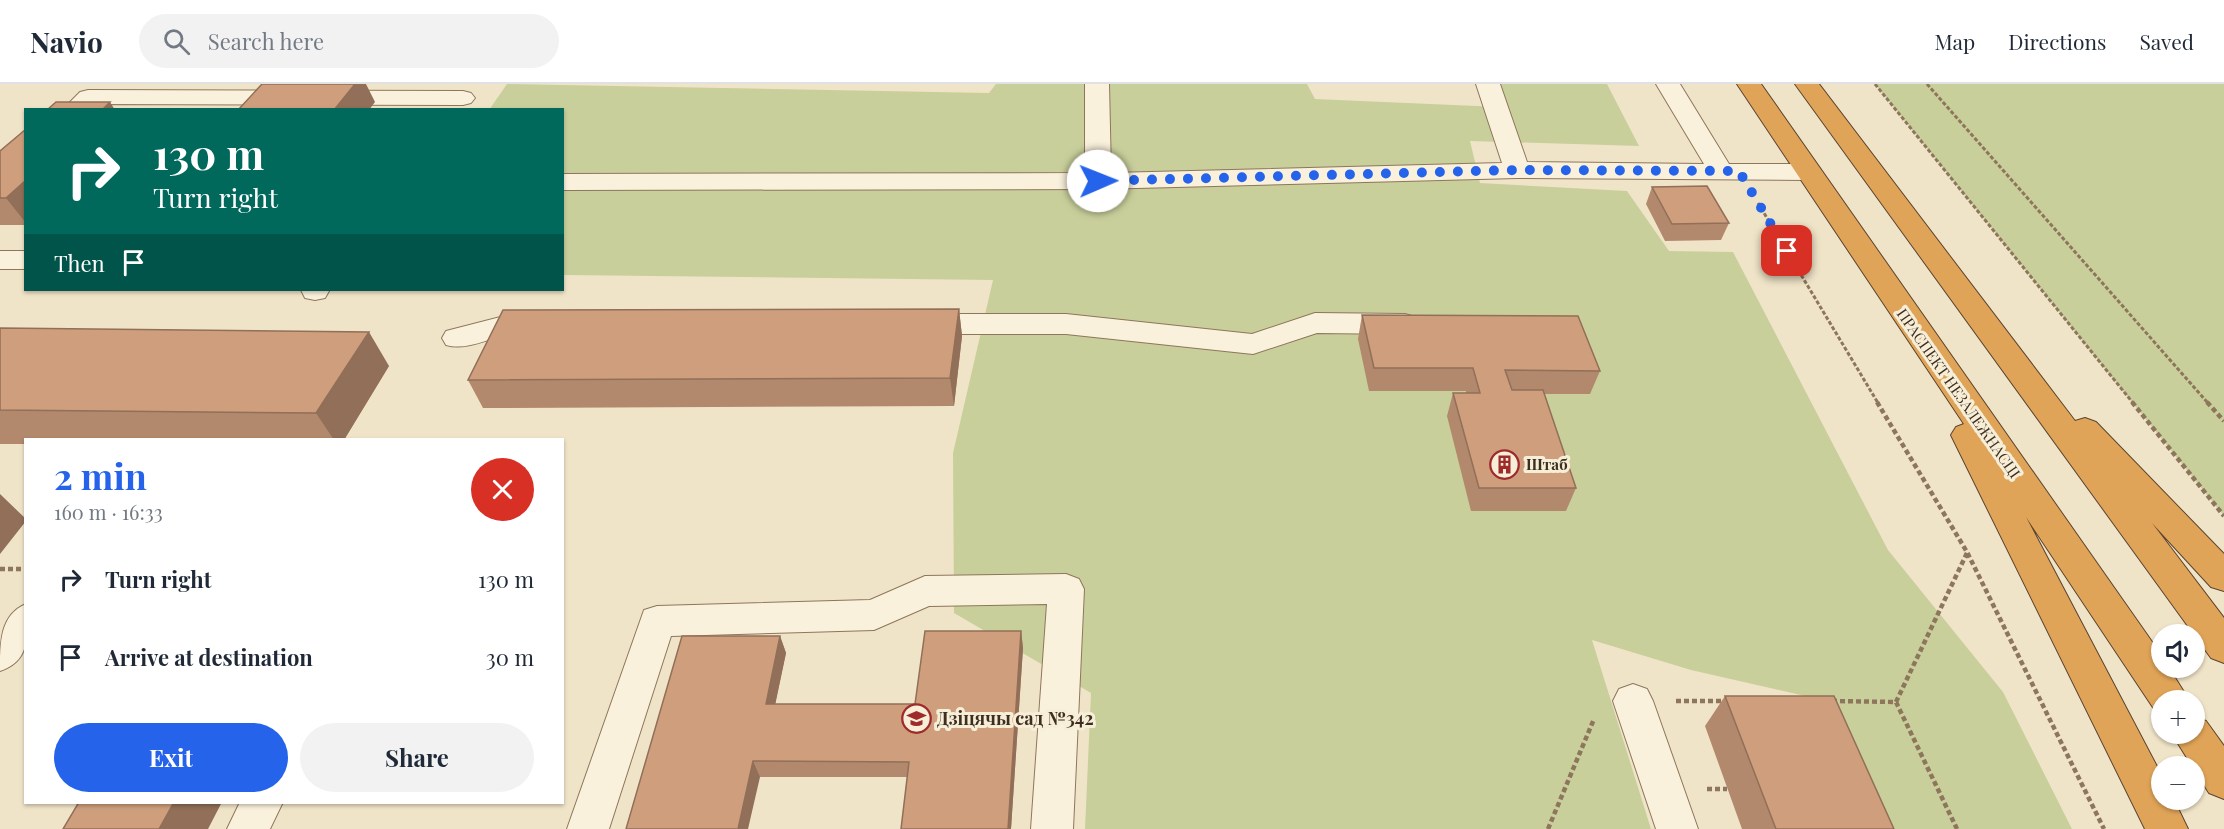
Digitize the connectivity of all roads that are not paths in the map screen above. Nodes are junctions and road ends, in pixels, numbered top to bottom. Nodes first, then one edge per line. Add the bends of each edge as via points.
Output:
1 (1097, 84) edge
2 (1488, 84) edge
3 (1668, 84) edge
4 (1749, 84) edge
5 (1807, 84) edge
6 (88, 97) edge
7 (464, 97) edge
8 (1517, 170) junction
9 (1730, 171) junction
10 (1808, 172) junction
11 (1098, 181) junction
12 (564, 182) edge
13 (0, 260) edge
14 (24, 260) edge
15 (1982, 320) junction
16 (571, 324) edge
17 (889, 324) edge
18 (1430, 324) edge
19 (1912, 326) junction
20 (457, 338) dead end
21 (2224, 577) edge
22 (24, 622) edge
23 (2224, 647) edge
24 (0, 655) edge
25 (2163, 690) edge
26 (1633, 700) road end
27 (2199, 744) edge
28 (2224, 780) edge
29 (261, 804) edge
30 (248, 829) edge
31 (588, 829) edge
32 (1052, 829) edge
33 (1677, 829) edge
34 (2167, 829) edge

1 - 11 lane
2 - 8 lane
3 - 9 lane
4 - 10 highway, ПРАСПЕКТ НЕЗАЛЕЖНАСЦІ
5 - 15 highway
6 - 7 lane
8 - 9 lane
8 - 11 lane
9 - 10 lane
10 - 19 highway, ПРАСПЕКТ НЕЗАЛЕЖНАСЦІ
11 - 12 lane
13 - 14 lane
15 - 21 highway
15 - 23 highway
16 - 20 lane via 512,324
17 - 18 lane via 1066,324 1253,344 1316,323
19 - 25 highway, ПРАСПЕКТ НЕЗАЛЕЖНАСЦІ
19 - 34 highway
22 - 24 lane
26 - 33 lane
27 - 28 highway
29 - 30 lane
31 - 32 lane via 657,621 874,615 925,591 1066,589

